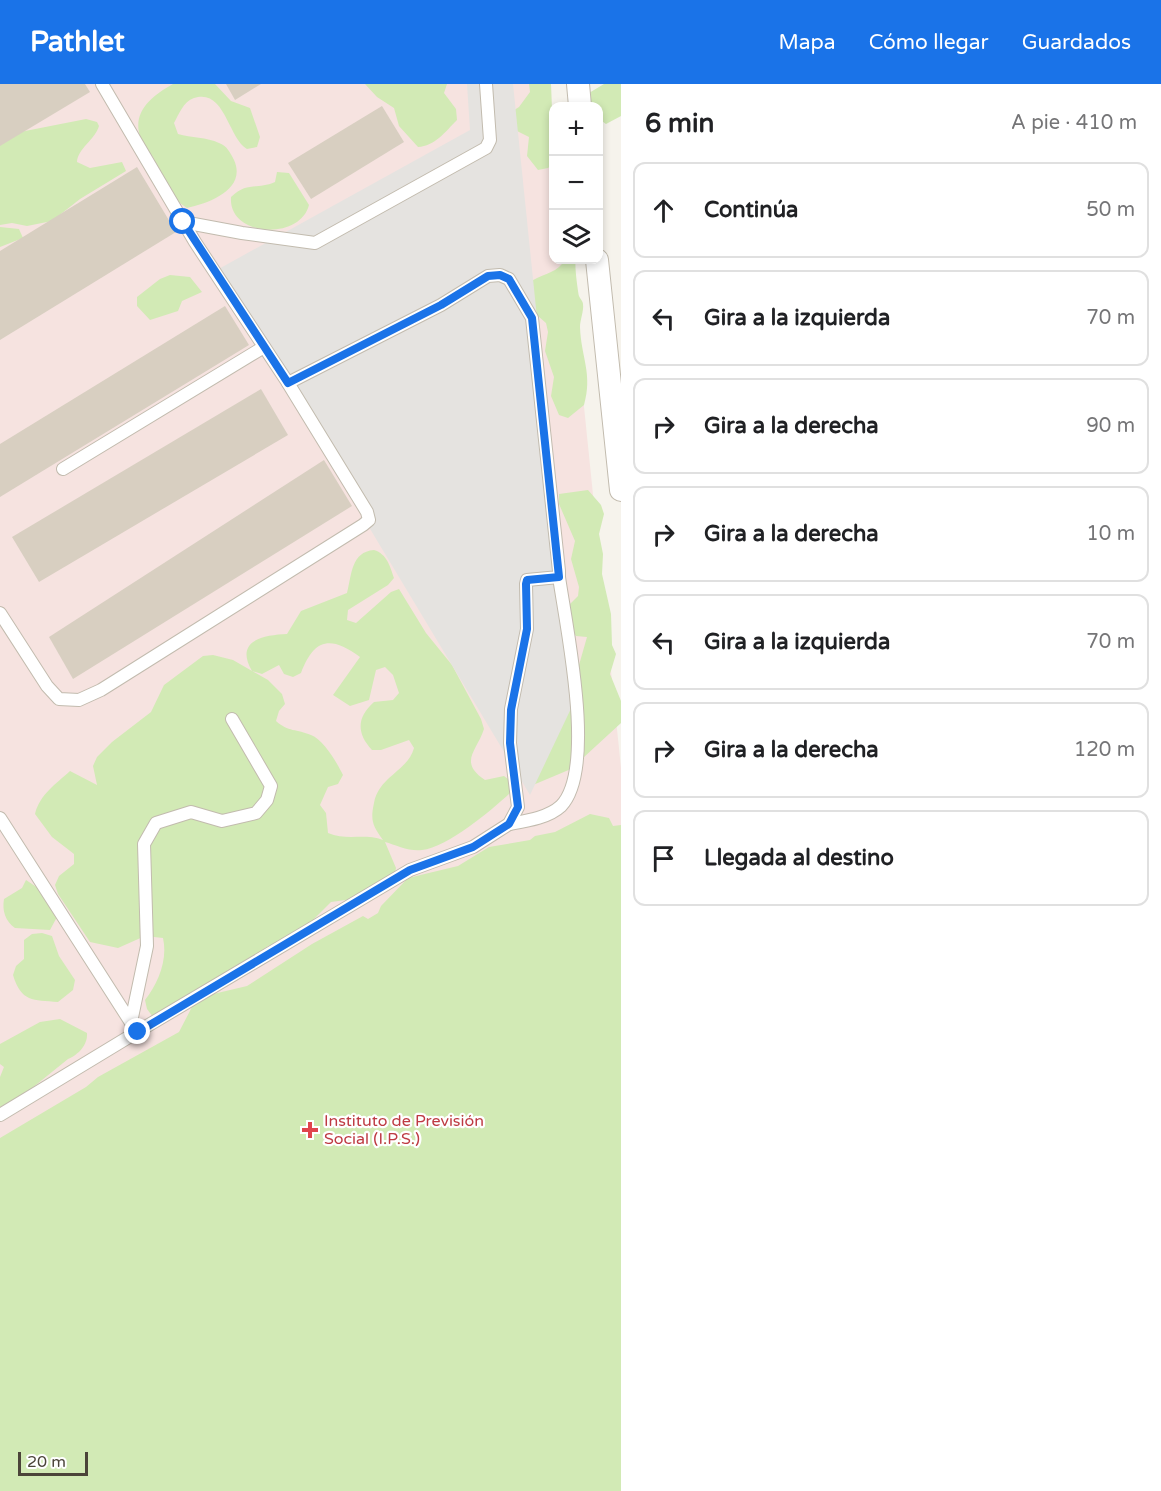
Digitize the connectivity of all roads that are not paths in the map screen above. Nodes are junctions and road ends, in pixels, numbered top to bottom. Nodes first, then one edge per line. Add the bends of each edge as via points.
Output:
1 (102, 84) edge
2 (486, 84) edge
3 (578, 84) edge
4 (580, 102) edge
5 (183, 222) junction
6 (598, 264) edge
7 (264, 347) junction
8 (288, 383) junction
9 (617, 399) edge
10 (63, 469) dead end
11 (621, 490) edge
12 (559, 577) junction
13 (0, 612) edge
14 (232, 719) dead end
15 (0, 818) edge
16 (509, 824) junction
17 (134, 1027) junction
18 (0, 1115) edge

1 - 5 lane
2 - 5 lane via 490,140 486,148 315,243
3 - 4 street
5 - 7 lane
6 - 9 street
7 - 8 lane
7 - 10 lane
8 - 12 lane via 441,305 488,276 509,279 532,318
8 - 13 lane via 367,512 369,519 363,525 101,690 79,700 59,699 47,686
9 - 11 street
12 - 16 lane via 527,580 526,584 527,629 511,710 510,743 518,807
12 - 16 lane via 579,723 575,778 561,806 533,820
14 - 17 lane via 270,786 267,800 256,813 222,821 190,812 156,823 144,844 147,946
15 - 17 lane
16 - 17 lane via 473,847 410,870
17 - 18 lane

